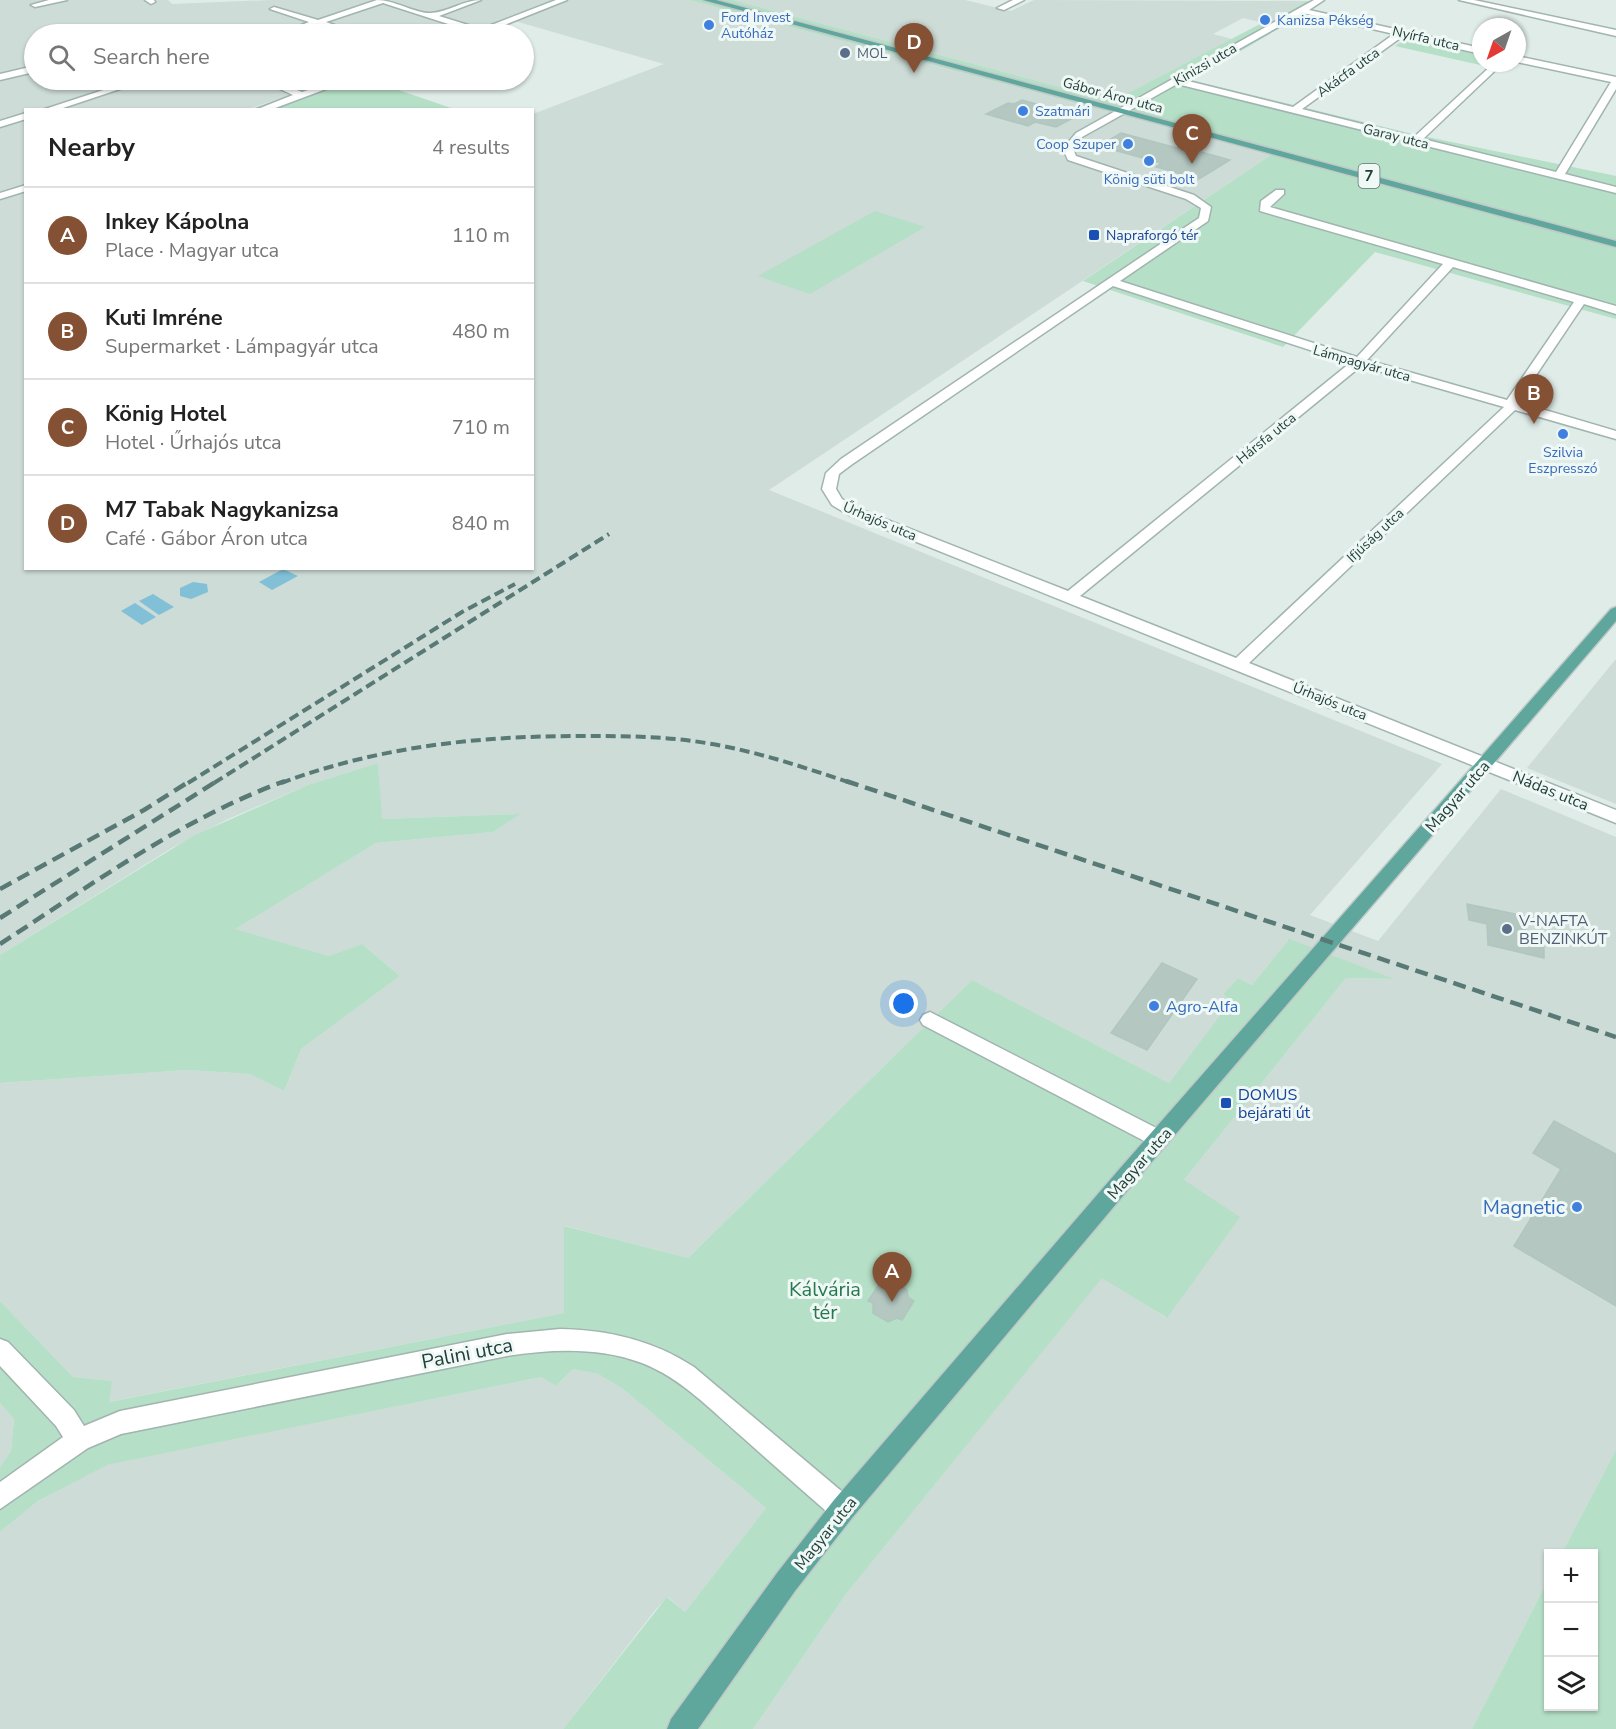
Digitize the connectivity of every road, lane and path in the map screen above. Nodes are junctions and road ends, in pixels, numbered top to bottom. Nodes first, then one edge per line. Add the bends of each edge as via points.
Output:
1 (63, 0) edge
2 (382, 0) edge
3 (477, 0) edge
4 (563, 0) edge
5 (707, 0) edge
6 (1320, 0) edge
7 (1463, 0) edge
8 (35, 5) dead end
9 (274, 9) dead end
10 (1300, 10) junction
11 (430, 16) junction
12 (318, 22) junction
13 (312, 24) edge
14 (324, 24) edge
15 (453, 24) edge
16 (502, 24) edge
17 (1401, 33) junction
18 (1616, 33) edge
19 (1472, 49) edge
20 (1526, 60) edge
21 (24, 71) edge
22 (1489, 72) edge
23 (0, 77) edge
24 (1176, 81) junction
25 (1616, 81) edge
26 (102, 90) edge
27 (289, 90) edge
28 (316, 90) edge
29 (302, 95) junction
30 (52, 108) edge
31 (265, 108) edge
32 (1121, 111) junction
33 (1294, 111) junction
34 (24, 117) edge
35 (0, 124) edge
36 (1416, 141) junction
37 (1070, 154) joint
38 (1559, 176) junction
39 (24, 189) edge
40 (1616, 190) edge
41 (1280, 192) dead end
42 (0, 196) edge
43 (1616, 243) edge
44 (1450, 263) junction
45 (1111, 282) junction
46 (1581, 300) junction
47 (1616, 310) edge
48 (1359, 362) junction
49 (1511, 405) junction
50 (1616, 435) edge
51 (1070, 598) junction
52 (1616, 612) edge
53 (1238, 665) junction
54 (1485, 763) junction
55 (1616, 817) edge
56 (930, 1020) dead end
57 (1159, 1139) junction
58 (0, 1350) edge
59 (79, 1440) junction
60 (0, 1497) edge
61 (843, 1509) junction
62 (681, 1729) edge

1 - 8 street
2 - 11 street
2 - 12 street
3 - 11 street
4 - 16 street
5 - 32 main road, Gábor Áron utca / 7
6 - 10 street, Kinizsi utca
7 - 18 street
9 - 12 street
10 - 17 street, Nyírfa utca
10 - 24 street, Kinizsi utca
11 - 15 street
12 - 13 street
12 - 14 street
17 - 19 street, Nyírfa utca
17 - 33 street, Akácfa utca
20 - 25 street
21 - 23 street
22 - 36 street
24 - 32 street, Kinizsi utca
24 - 33 street, Garay utca
25 - 38 street
26 - 30 street
27 - 29 street
28 - 29 street
29 - 31 street
32 - 37 street, Kinizsi utca via 1076,137 1069,146
32 - 43 main road, Gábor Áron utca / 7
33 - 36 street, Garay utca
34 - 35 street
36 - 38 street, Garay utca
37 - 45 street, Űrhajós utca via 1090,166 1190,197 1206,207 1204,219 1195,227
38 - 40 street, Garay utca
39 - 42 street
41 - 44 street via 1265,203 1264,209
44 - 46 street
44 - 48 street, Hársfa utca
45 - 48 street, Lámpagyár utca
45 - 51 street, Űrhajós utca via 846,462 833,473 828,484 837,502 852,511
46 - 47 street
46 - 49 street, Ifjúság utca
48 - 49 street, Lámpagyár utca
48 - 51 street, Hársfa utca
49 - 50 street, Lámpagyár utca
49 - 53 street, Ifjúság utca
51 - 53 street, Űrhajós utca
52 - 54 main road, Magyar utca
53 - 54 street, Űrhajós utca
54 - 55 street, Nádas utca
54 - 57 main road, Magyar utca
56 - 57 street
57 - 61 main road, Magyar utca
58 - 59 street via 65,1418
59 - 60 street, Palini utca
59 - 61 street, Palini utca via 132,1420 507,1345 566,1339 628,1348 670,1365 708,1392
61 - 62 main road, Magyar utca

